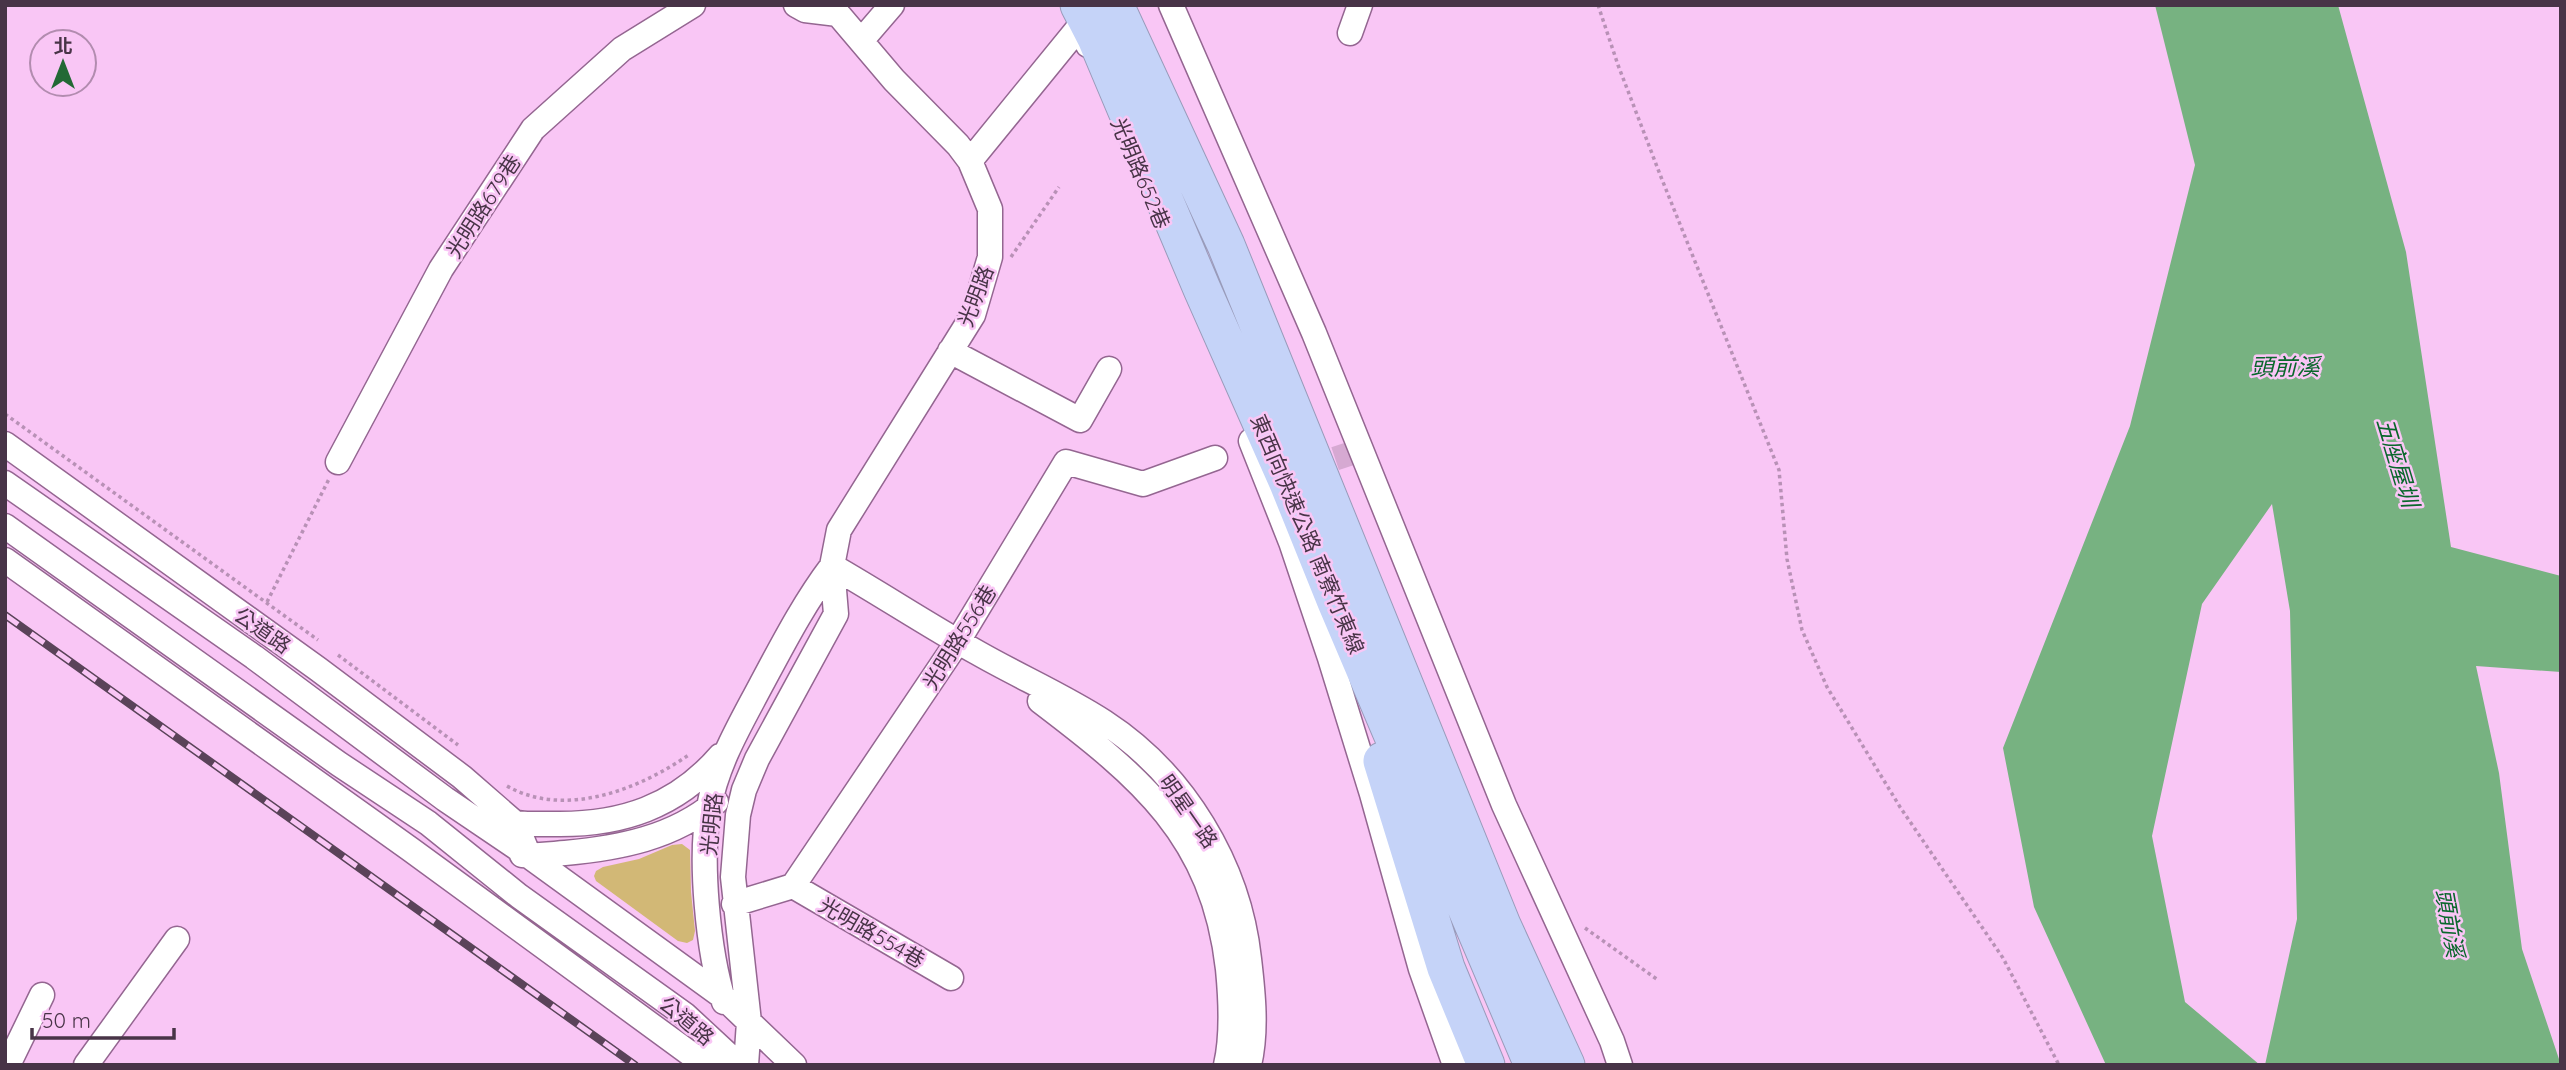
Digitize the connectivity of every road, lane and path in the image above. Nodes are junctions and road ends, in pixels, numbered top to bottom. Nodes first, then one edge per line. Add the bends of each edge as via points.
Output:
1 (693, 5) edge
2 (796, 5) edge
3 (891, 5) edge
4 (1079, 5) edge
5 (1115, 5) edge
6 (1171, 5) edge
7 (1360, 5) edge
8 (1598, 5) edge
9 (836, 10) edge
10 (1350, 33) dead end
11 (861, 41) junction
12 (970, 161) junction
13 (1059, 187) dead end
14 (1009, 261) dead end
15 (950, 351) junction
16 (1109, 369) dead end
17 (5, 414) edge
18 (5, 444) edge
19 (1215, 458) dead end
20 (338, 462) joint
21 (5, 483) edge
22 (5, 526) edge
23 (5, 560) edge
24 (832, 566) junction
25 (1336, 602) junction
26 (267, 603) junction
27 (320, 641) dead end
28 (967, 647) junction
29 (324, 659) junction
30 (300, 692) junction
31 (737, 729) junction
32 (465, 751) dead end
33 (694, 751) dead end
34 (757, 759) junction
35 (1141, 766) junction
36 (500, 780) dead end
37 (445, 799) junction
38 (708, 809) junction
39 (516, 824) junction
40 (410, 849) junction
41 (464, 853) junction
42 (529, 856) junction
43 (793, 886) junction
44 (734, 904) junction
45 (1578, 918) dead end
46 (177, 939) dead end
47 (951, 978) dead end
48 (1658, 980) dead end
49 (42, 995) dead end
50 (736, 1010) junction
51 (8, 1065) edge
52 (86, 1065) edge
53 (726, 1065) edge
54 (743, 1065) edge
55 (794, 1065) edge
56 (1226, 1065) edge
57 (1249, 1065) edge
58 (1455, 1065) edge
59 (1486, 1065) edge
60 (1533, 1065) edge
61 (1566, 1065) edge
62 (1620, 1065) edge
63 (2059, 1065) edge

1 - 20 street, 光明路679巷 via 622,49 533,129 441,269
2 - 9 street via 805,10
3 - 11 street
4 - 25 highway, 東西向快速公路 南寮竹東線
5 - 61 highway, 東西向快速公路 南寮竹東線 via 1226,245 1492,900
6 - 62 street via 1314,333 1504,805
7 - 10 street
8 - 63 path via 1661,177 1779,470 1787,559 1802,630 1827,687 1900,807 2003,958
9 - 11 street, 光明路
11 - 12 street, 光明路
12 - 15 street, 光明路 via 990,209 990,257 973,315
12 - 58 street, 光明路652巷 via 1080,26 1291,542 1372,794 1421,969
13 - 14 path
15 - 16 street via 1080,420
15 - 24 street, 光明路 via 839,530
17 - 26 path
18 - 29 street, 公道路
19 - 28 street, 光明路556巷 via 1143,484 1066,462
20 - 26 path
21 - 30 street, 公道路
22 - 41 street, 公道路 via 428,823
23 - 40 street, 公道路
24 - 28 street, 明星一路
24 - 31 street, 光明路 via 807,598
24 - 34 street, 光明路 via 836,614
25 - 59 highway via 1442,955
25 - 60 highway, 東西向快速公路 南寮竹東線
26 - 27 path
28 - 35 street, 明星一路 via 1105,722
28 - 43 street, 光明路556巷
29 - 30 street
29 - 32 path via 437,727
29 - 39 street, 公道路
30 - 37 street, 公道路
31 - 38 street, 光明路
31 - 39 street, 公道路 via 697,781 650,808 602,822
33 - 36 path via 656,776 585,798 533,796
34 - 38 street
34 - 44 street, 光明路 via 738,815
35 - 56 street, 明星一路 via 1192,849 1212,894 1225,942 1231,995
35 - 57 street, 明星一路 via 1183,795 1213,841 1235,890 1247,935 1254,995
37 - 39 street, 公道路
37 - 42 street, 公道路
38 - 42 street via 635,843
38 - 50 street, 光明路 via 709,922
39 - 42 street, 公道路
40 - 41 street
40 - 53 street, 公道路 via 692,1055
41 - 42 street
41 - 54 street, 公道路 via 685,1015
42 - 50 street, 公道路
43 - 44 street
43 - 47 street, 光明路554巷
44 - 50 street, 光明路
45 - 48 path via 1585,928
46 - 52 street
49 - 51 street
50 - 54 street, 光明路
50 - 54 street, 光明路
50 - 55 street, 公道路

